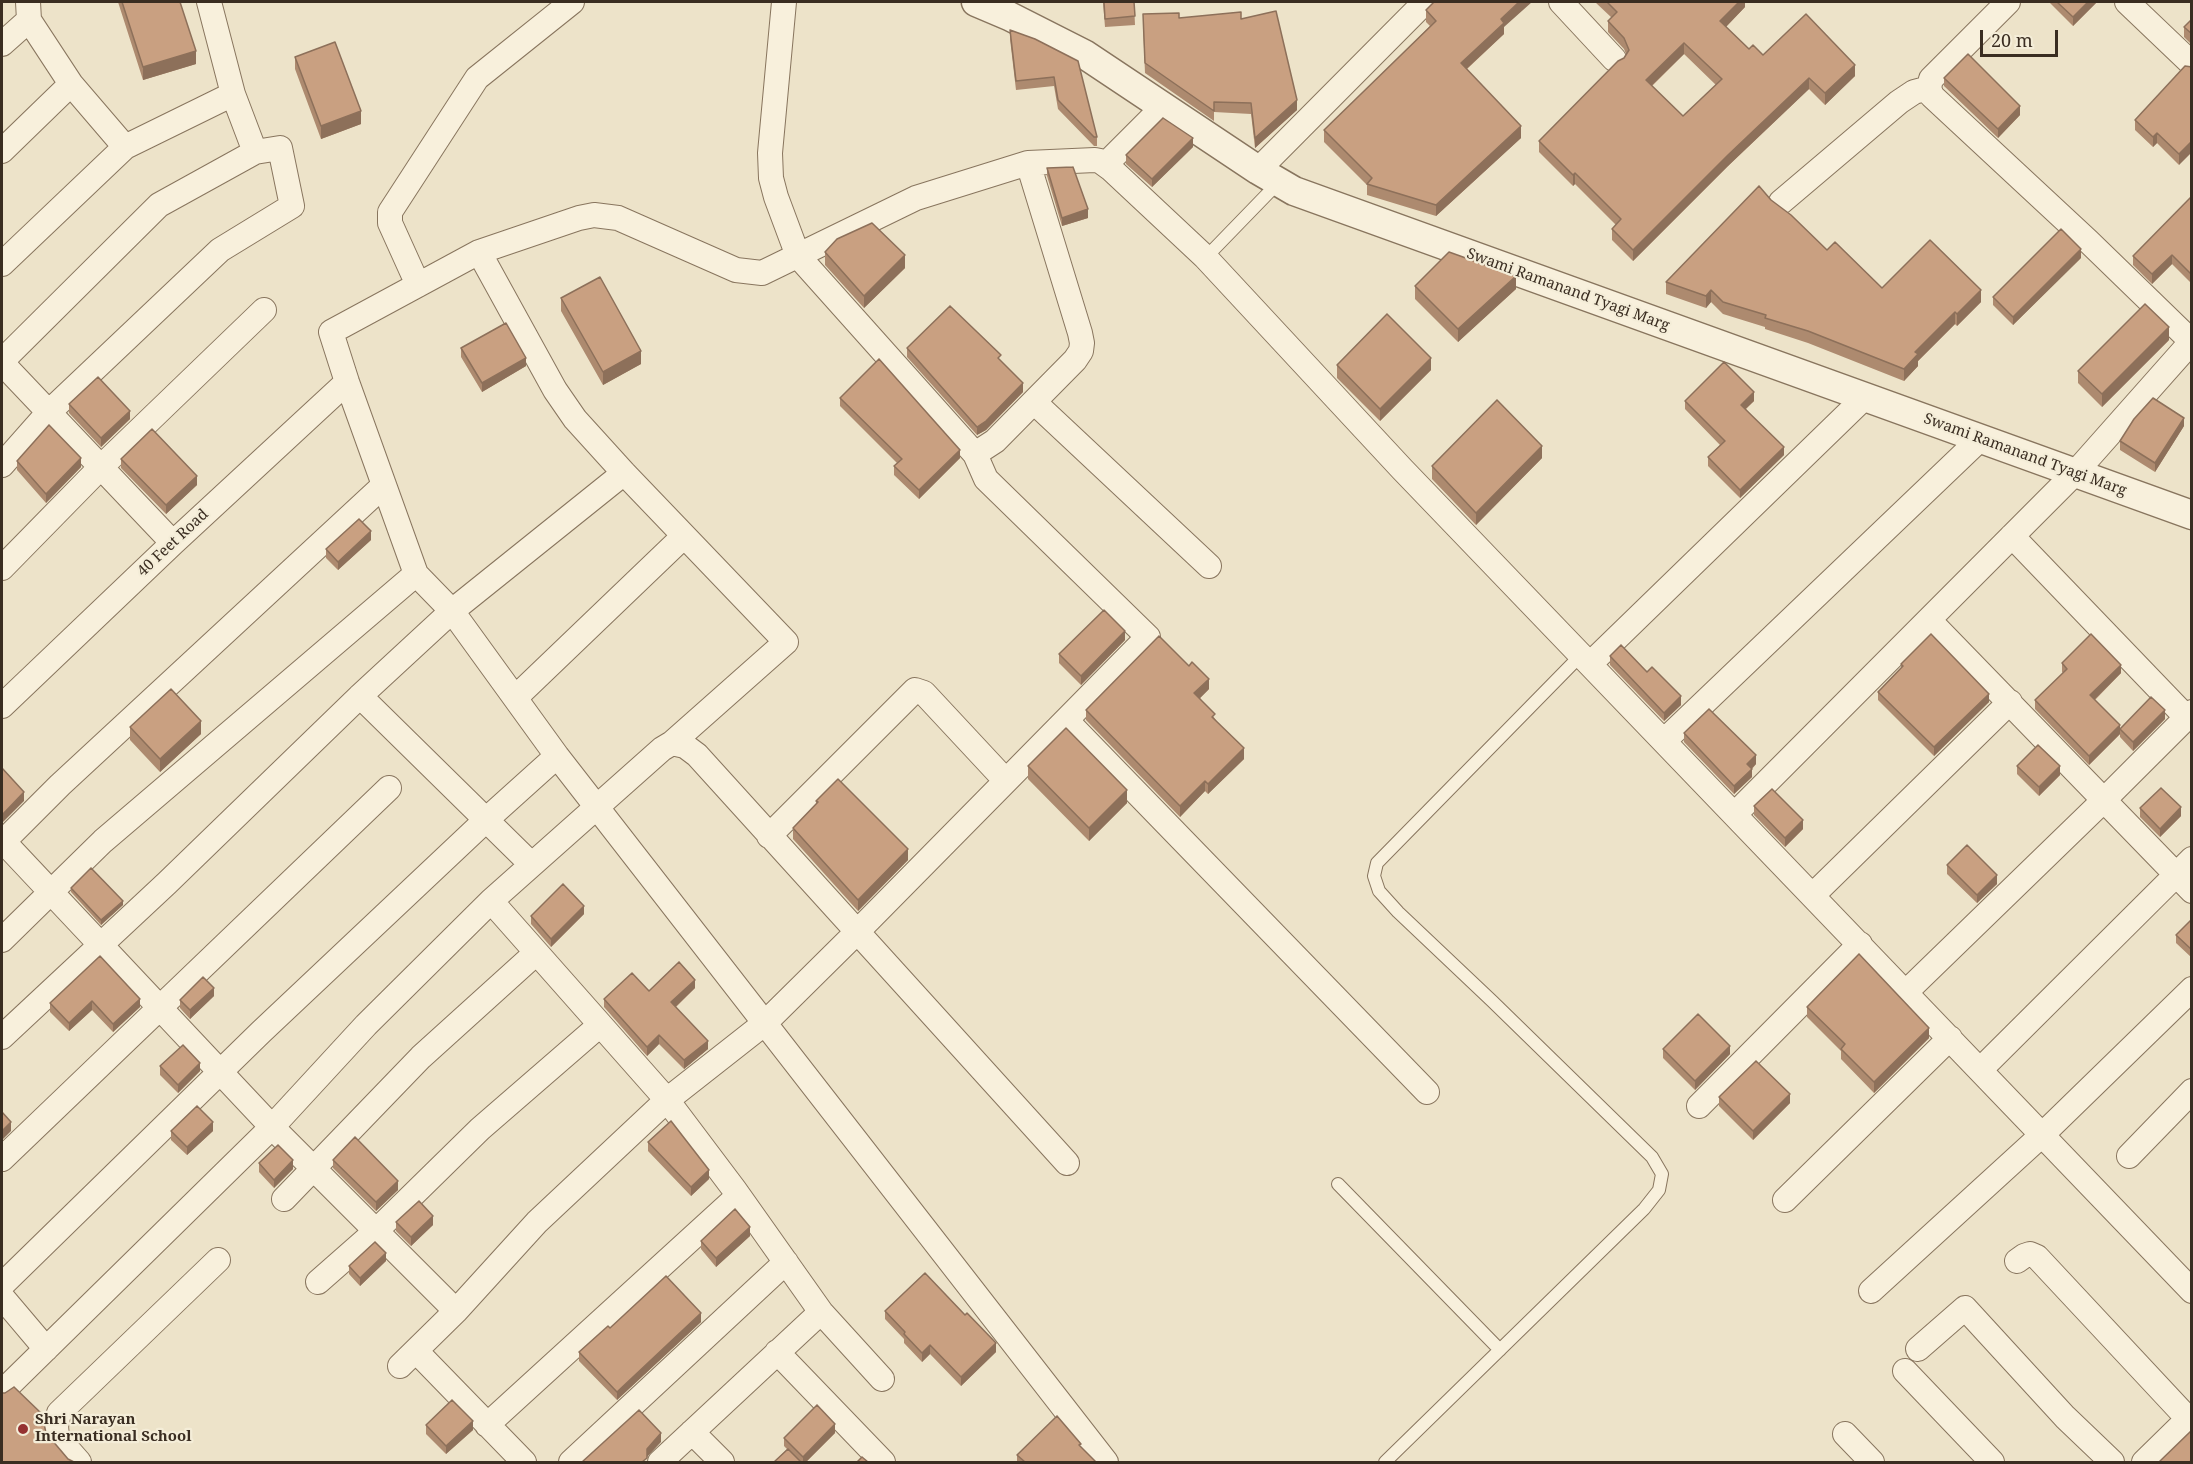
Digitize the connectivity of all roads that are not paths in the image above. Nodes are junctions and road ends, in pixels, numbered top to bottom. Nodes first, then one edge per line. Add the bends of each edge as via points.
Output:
1 (209, 2) edge
2 (572, 2) edge
3 (783, 2) edge
4 (976, 2) edge
5 (1425, 2) edge
6 (1561, 2) edge
7 (2008, 2) edge
8 (2127, 2) edge
9 (29, 11) edge
10 (2, 27) edge
11 (2, 44) edge
12 (1614, 59) dead end
13 (2192, 64) edge
14 (71, 84) junction
15 (1929, 87) junction
16 (233, 94) junction
17 (1164, 106) junction
18 (125, 147) junction
19 (2, 151) edge
20 (255, 152) junction
21 (1028, 163) junction
22 (1106, 164) junction
23 (1268, 177) junction
24 (1781, 202) dead end
25 (1214, 249) dead end
26 (479, 252) junction
27 (798, 256) junction
28 (2, 264) edge
29 (418, 285) junction
30 (264, 310) dead end
31 (2191, 341) edge
32 (2, 362) edge
33 (347, 382) junction
34 (1865, 397) junction
35 (1034, 402) junction
36 (49, 412) junction
37 (1980, 439) junction
38 (975, 454) junction
39 (2, 465) edge
40 (101, 468) junction
41 (624, 473) junction
42 (2075, 473) junction
43 (384, 484) junction
44 (2189, 511) edge
45 (684, 536) junction
46 (2012, 536) junction
47 (173, 543) junction
48 (1209, 566) dead end
49 (2, 568) edge
50 (416, 574) junction
51 (452, 611) junction
52 (1929, 620) junction
53 (1586, 659) junction
54 (360, 696) junction
55 (515, 698) junction
56 (2010, 702) junction
57 (2, 706) edge
58 (2189, 714) edge
59 (1066, 720) junction
60 (1664, 741) junction
61 (672, 743) junction
62 (557, 756) junction
63 (1006, 781) junction
64 (389, 788) dead end
65 (2104, 800) junction
66 (597, 807) junction
67 (1734, 814) junction
68 (487, 819) junction
69 (769, 836) junction
70 (2, 841) edge
71 (531, 864) junction
72 (2186, 875) edge
73 (51, 892) junction
74 (1813, 895) junction
75 (491, 902) junction
76 (856, 933) junction
77 (2, 940) edge
78 (101, 944) junction
79 (1860, 944) junction
80 (536, 953) junction
81 (2192, 989) edge
82 (1906, 993) junction
83 (160, 1008) junction
84 (765, 1023) junction
85 (600, 1025) junction
86 (2, 1037) edge
87 (1950, 1038) junction
88 (1980, 1070) junction
89 (221, 1071) junction
90 (1427, 1092) dead end
91 (667, 1100) junction
92 (2188, 1103) edge
93 (1699, 1106) dead end
94 (272, 1127) junction
95 (2043, 1134) junction
96 (2129, 1156) dead end
97 (2, 1159) edge
98 (1067, 1163) dead end
99 (314, 1169) junction
100 (1338, 1184) dead end
101 (738, 1196) junction
102 (284, 1199) dead end
103 (1785, 1200) dead end
104 (376, 1231) junction
105 (218, 1260) dead end
106 (2017, 1261) dead end
107 (786, 1262) junction
108 (318, 1282) dead end
109 (2, 1286) edge
110 (1871, 1291) dead end
111 (2192, 1291) edge
112 (2, 1297) edge
113 (456, 1311) junction
114 (821, 1312) junction
115 (46, 1349) junction
116 (1918, 1349) dead end
117 (1500, 1350) junction
118 (777, 1352) junction
119 (1905, 1371) dead end
120 (882, 1379) dead end
121 (2, 1392) edge
122 (2190, 1419) edge
123 (487, 1425) junction
124 (692, 1432) junction
125 (1845, 1434) dead end
126 (79, 1462) edge
127 (524, 1462) edge
128 (571, 1462) edge
129 (660, 1462) edge
130 (722, 1462) edge
131 (883, 1462) edge
132 (1106, 1462) edge
133 (1385, 1462) edge
134 (1872, 1462) edge
135 (1992, 1462) edge
136 (2112, 1462) edge
137 (2144, 1462) edge

1 - 16 street
2 - 29 street via 477,78 390,212 390,223
3 - 27 street via 770,142 771,178
4 - 17 street, Swami Ramanand Tyagi Marg via 1084,54
5 - 23 street
6 - 12 street
7 - 15 street via 1931,79
8 - 13 street
9 - 10 street
9 - 11 street
9 - 14 street
14 - 18 street
14 - 19 street
15 - 24 street via 1899,102
15 - 31 street via 1939,104
16 - 18 street
16 - 20 street
17 - 22 street
17 - 23 street, Swami Ramanand Tyagi Marg
18 - 28 street
20 - 32 street via 159,205
20 - 36 street via 280,148 292,206 220,250
21 - 22 street via 1095,160
21 - 27 street via 916,198
21 - 35 street via 1082,343 1075,360
22 - 53 street via 1205,257
23 - 25 lane
23 - 34 street, Swami Ramanand Tyagi Marg via 1293,191
26 - 27 street via 594,215 618,218 736,270 762,273
26 - 29 street
26 - 41 street via 555,390 575,419
27 - 38 street
29 - 33 street via 331,332
30 - 40 street
31 - 42 street
32 - 36 street
33 - 43 street
33 - 47 street, 40 Feet Road
34 - 37 street, Swami Ramanand Tyagi Marg
34 - 53 street
35 - 38 street via 995,441
35 - 48 street
36 - 39 street
36 - 40 street
37 - 42 street, Swami Ramanand Tyagi Marg
37 - 60 street
38 - 59 street via 983,474 996,488 1148,637
40 - 47 street
40 - 49 street
41 - 45 street
41 - 51 street
42 - 44 street, Swami Ramanand Tyagi Marg
42 - 46 street
43 - 50 street
43 - 70 street
45 - 55 street
45 - 61 street via 786,642
46 - 52 street
46 - 58 street
47 - 57 street, 40 Feet Road
50 - 51 street
50 - 73 street via 103,841
51 - 54 street
51 - 55 street
52 - 56 street
52 - 67 street
53 - 60 street
53 - 117 lane via 1377,863 1374,876 1379,891 1398,912 1652,1157 1662,1174 1659,1190 1644,1209
54 - 68 street
54 - 78 street
55 - 62 street
56 - 65 street
56 - 74 street
58 - 65 street
59 - 63 street
59 - 90 street
60 - 67 street
61 - 66 street
61 - 69 street via 697,755
62 - 66 street
62 - 68 street
63 - 69 street via 924,693 915,690
63 - 76 street
64 - 83 street
65 - 72 street
65 - 82 street
66 - 71 street
66 - 84 street
67 - 74 street
68 - 71 street
68 - 89 street
69 - 76 street
70 - 73 street
71 - 75 street
72 - 88 street
73 - 77 street
73 - 78 street
74 - 79 street
75 - 80 street
75 - 94 street via 366,1025
76 - 84 street
76 - 98 street
78 - 83 street
78 - 86 street
79 - 82 street
79 - 93 street
80 - 85 street
80 - 99 street via 421,1058
81 - 95 street
82 - 87 street
83 - 89 street
83 - 97 street
84 - 91 street
84 - 132 street
85 - 91 street
85 - 104 street via 480,1129
87 - 88 street
87 - 103 street
88 - 95 street
89 - 94 street
89 - 109 street
91 - 101 street
91 - 113 street via 537,1222
92 - 96 street
94 - 99 street
94 - 115 street
95 - 110 street
95 - 111 street
99 - 102 street
99 - 104 street
100 - 117 lane
101 - 107 street
101 - 123 street
104 - 108 street
104 - 113 street
105 - 126 street via 59,1413 57,1437
106 - 122 street via 2030,1254 2037,1257
107 - 114 street
107 - 128 street
112 - 115 street
113 - 123 street via 408,1359
114 - 118 street
114 - 120 street
115 - 121 street
116 - 136 street via 1965,1308
117 - 133 lane
118 - 124 street
118 - 131 street
119 - 135 street
122 - 137 street
123 - 127 street
124 - 129 street
124 - 130 street
125 - 134 street

